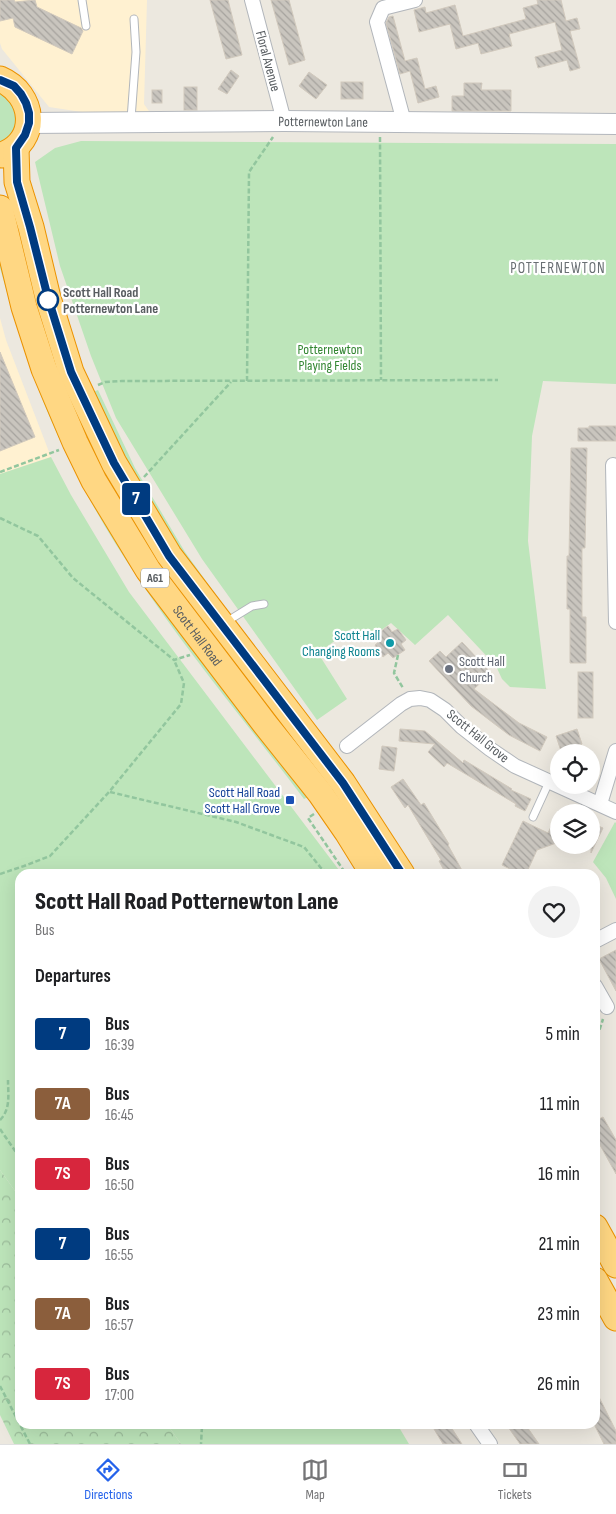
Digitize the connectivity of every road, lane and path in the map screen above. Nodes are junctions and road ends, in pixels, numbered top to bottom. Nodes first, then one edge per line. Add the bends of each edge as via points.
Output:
1 (82, 0) edge
2 (252, 0) edge
3 (416, 0) edge
4 (134, 18) dead end
5 (86, 26) dead end
6 (0, 80) edge
7 (284, 121) junction
8 (131, 122) junction
9 (380, 122) junction
10 (404, 122) junction
11 (29, 123) junction
12 (616, 124) edge
13 (8, 152) edge
14 (0, 208) edge
15 (381, 380) junction
16 (498, 380) dead end
17 (232, 381) junction
18 (247, 381) junction
19 (81, 393) junction
20 (108, 448) junction
21 (79, 452) junction
22 (613, 465) dead end
23 (0, 472) edge
24 (131, 491) junction
25 (0, 518) edge
26 (264, 604) dead end
27 (616, 622) edge
28 (222, 626) junction
29 (204, 644) junction
30 (398, 655) dead end
31 (174, 660) junction
32 (410, 699) junction
33 (285, 708) junction
34 (265, 724) junction
35 (348, 746) dead end
36 (616, 752) edge
37 (549, 782) junction
38 (109, 792) junction
39 (600, 804) junction
40 (319, 810) dead end
41 (616, 812) edge
42 (533, 817) dead end
43 (357, 825) junction
44 (323, 869) edge
45 (343, 869) edge
46 (371, 869) edge
47 (397, 869) edge
48 (0, 874) edge
49 (616, 930) edge
50 (600, 938) edge
51 (600, 995) edge
52 (607, 1007) joint
53 (600, 1029) edge
54 (8, 1080) dead end
55 (0, 1120) edge
56 (0, 1129) edge
57 (15, 1151) edge
58 (600, 1236) edge
59 (616, 1265) edge
60 (600, 1289) edge
61 (616, 1318) edge
62 (0, 1386) edge
63 (15, 1415) edge
64 (22, 1429) edge
65 (202, 1429) edge
66 (480, 1429) edge
67 (30, 1444) edge
68 (201, 1444) edge
69 (490, 1444) edge

1 - 5 lane
2 - 7 street, Floral Avenue
3 - 10 street via 383,8 377,22
4 - 8 lane via 136,52
6 - 11 highway via 14,86 21,94
7 - 8 main road, Potternewton Lane
7 - 9 main road, Potternewton Lane
7 - 18 path via 249,172
8 - 11 main road, Potternewton Lane
9 - 10 main road, Potternewton Lane
9 - 15 path
10 - 12 main road, Potternewton Lane
11 - 13 highway, A61 via 25,135
13 - 19 highway, Scott Hall Road / A61 via 48,298 71,372
14 - 21 highway, Scott Hall Road / A61 via 24,307 44,369
15 - 16 path
15 - 18 path
17 - 18 path
17 - 19 path via 105,382
17 - 24 path
19 - 20 highway, Scott Hall Road / A61
20 - 21 highway
20 - 24 highway, Scott Hall Road / A61
21 - 23 path
21 - 29 highway, Scott Hall Road / A61 via 148,570
22 - 27 street
24 - 28 highway, Scott Hall Road / A61 via 169,556
25 - 31 path via 38,536 73,578
26 - 28 lane via 252,606
28 - 33 highway, Scott Hall Road / A61
29 - 31 path via 186,657
29 - 34 highway, Scott Hall Road / A61
30 - 32 path via 394,673
31 - 38 path via 184,683 181,704
32 - 35 street
32 - 37 street, Scott Hall Grove via 420,698 438,704 462,727 514,766
33 - 34 highway
33 - 43 highway, Scott Hall Road / A61 via 328,762
34 - 43 highway, Scott Hall Road / A61 via 320,793
36 - 39 street
37 - 39 street, Scott Hall Grove
37 - 42 lane
38 - 44 path via 236,822 304,847
38 - 48 path via 50,856
39 - 41 street, Scott Hall Grove
40 - 45 path via 308,818
43 - 46 highway, Scott Hall Road / A61
43 - 47 highway, Scott Hall Road / A61
49 - 50 street
51 - 52 street
52 - 53 path
54 - 55 path via 8,1106
56 - 57 path
58 - 59 highway
60 - 61 highway
62 - 63 path
64 - 67 path
65 - 68 path
66 - 69 street

